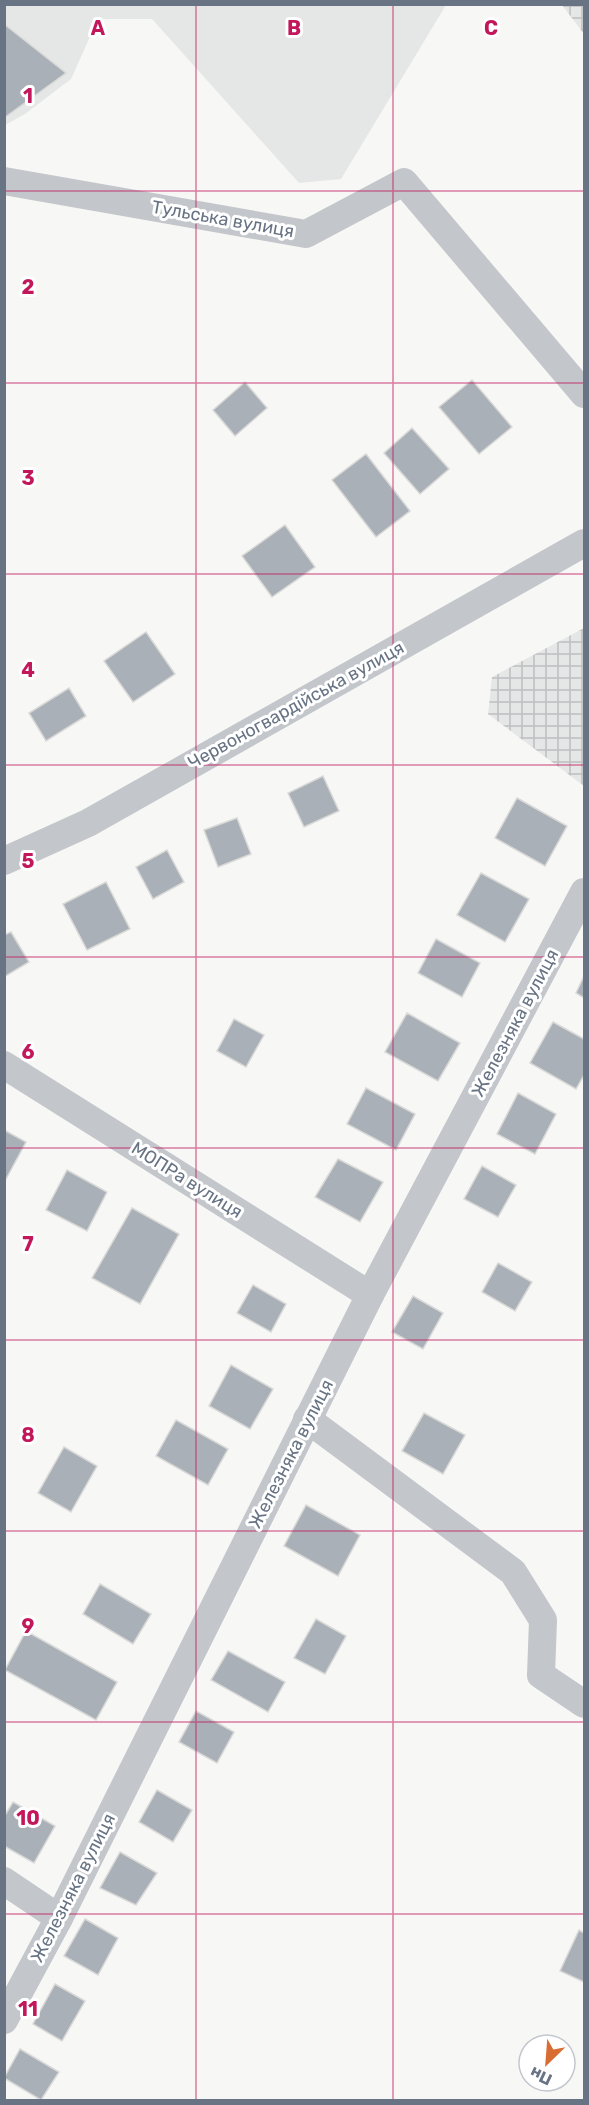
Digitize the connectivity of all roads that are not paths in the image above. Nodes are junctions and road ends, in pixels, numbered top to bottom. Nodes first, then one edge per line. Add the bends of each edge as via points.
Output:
1 (4, 181) edge
2 (585, 394) edge
3 (585, 543) edge
4 (4, 861) edge
5 (585, 892) edge
6 (4, 1065) edge
7 (370, 1295) junction
8 (307, 1419) junction
9 (585, 1704) edge
10 (4, 1881) edge
11 (59, 1918) junction
12 (4, 2020) edge

1 - 2 street, Тульська вулиця via 306,234 404,182
3 - 4 street, Червоногвардійська вулиця via 88,823
5 - 7 street, Железняка вулиця
6 - 7 street, МОПРа вулиця
7 - 8 street, Железняка вулиця
8 - 9 street via 513,1572 543,1620 542,1675
8 - 11 street, Железняка вулиця
10 - 11 street
11 - 12 street, Железняка вулиця

